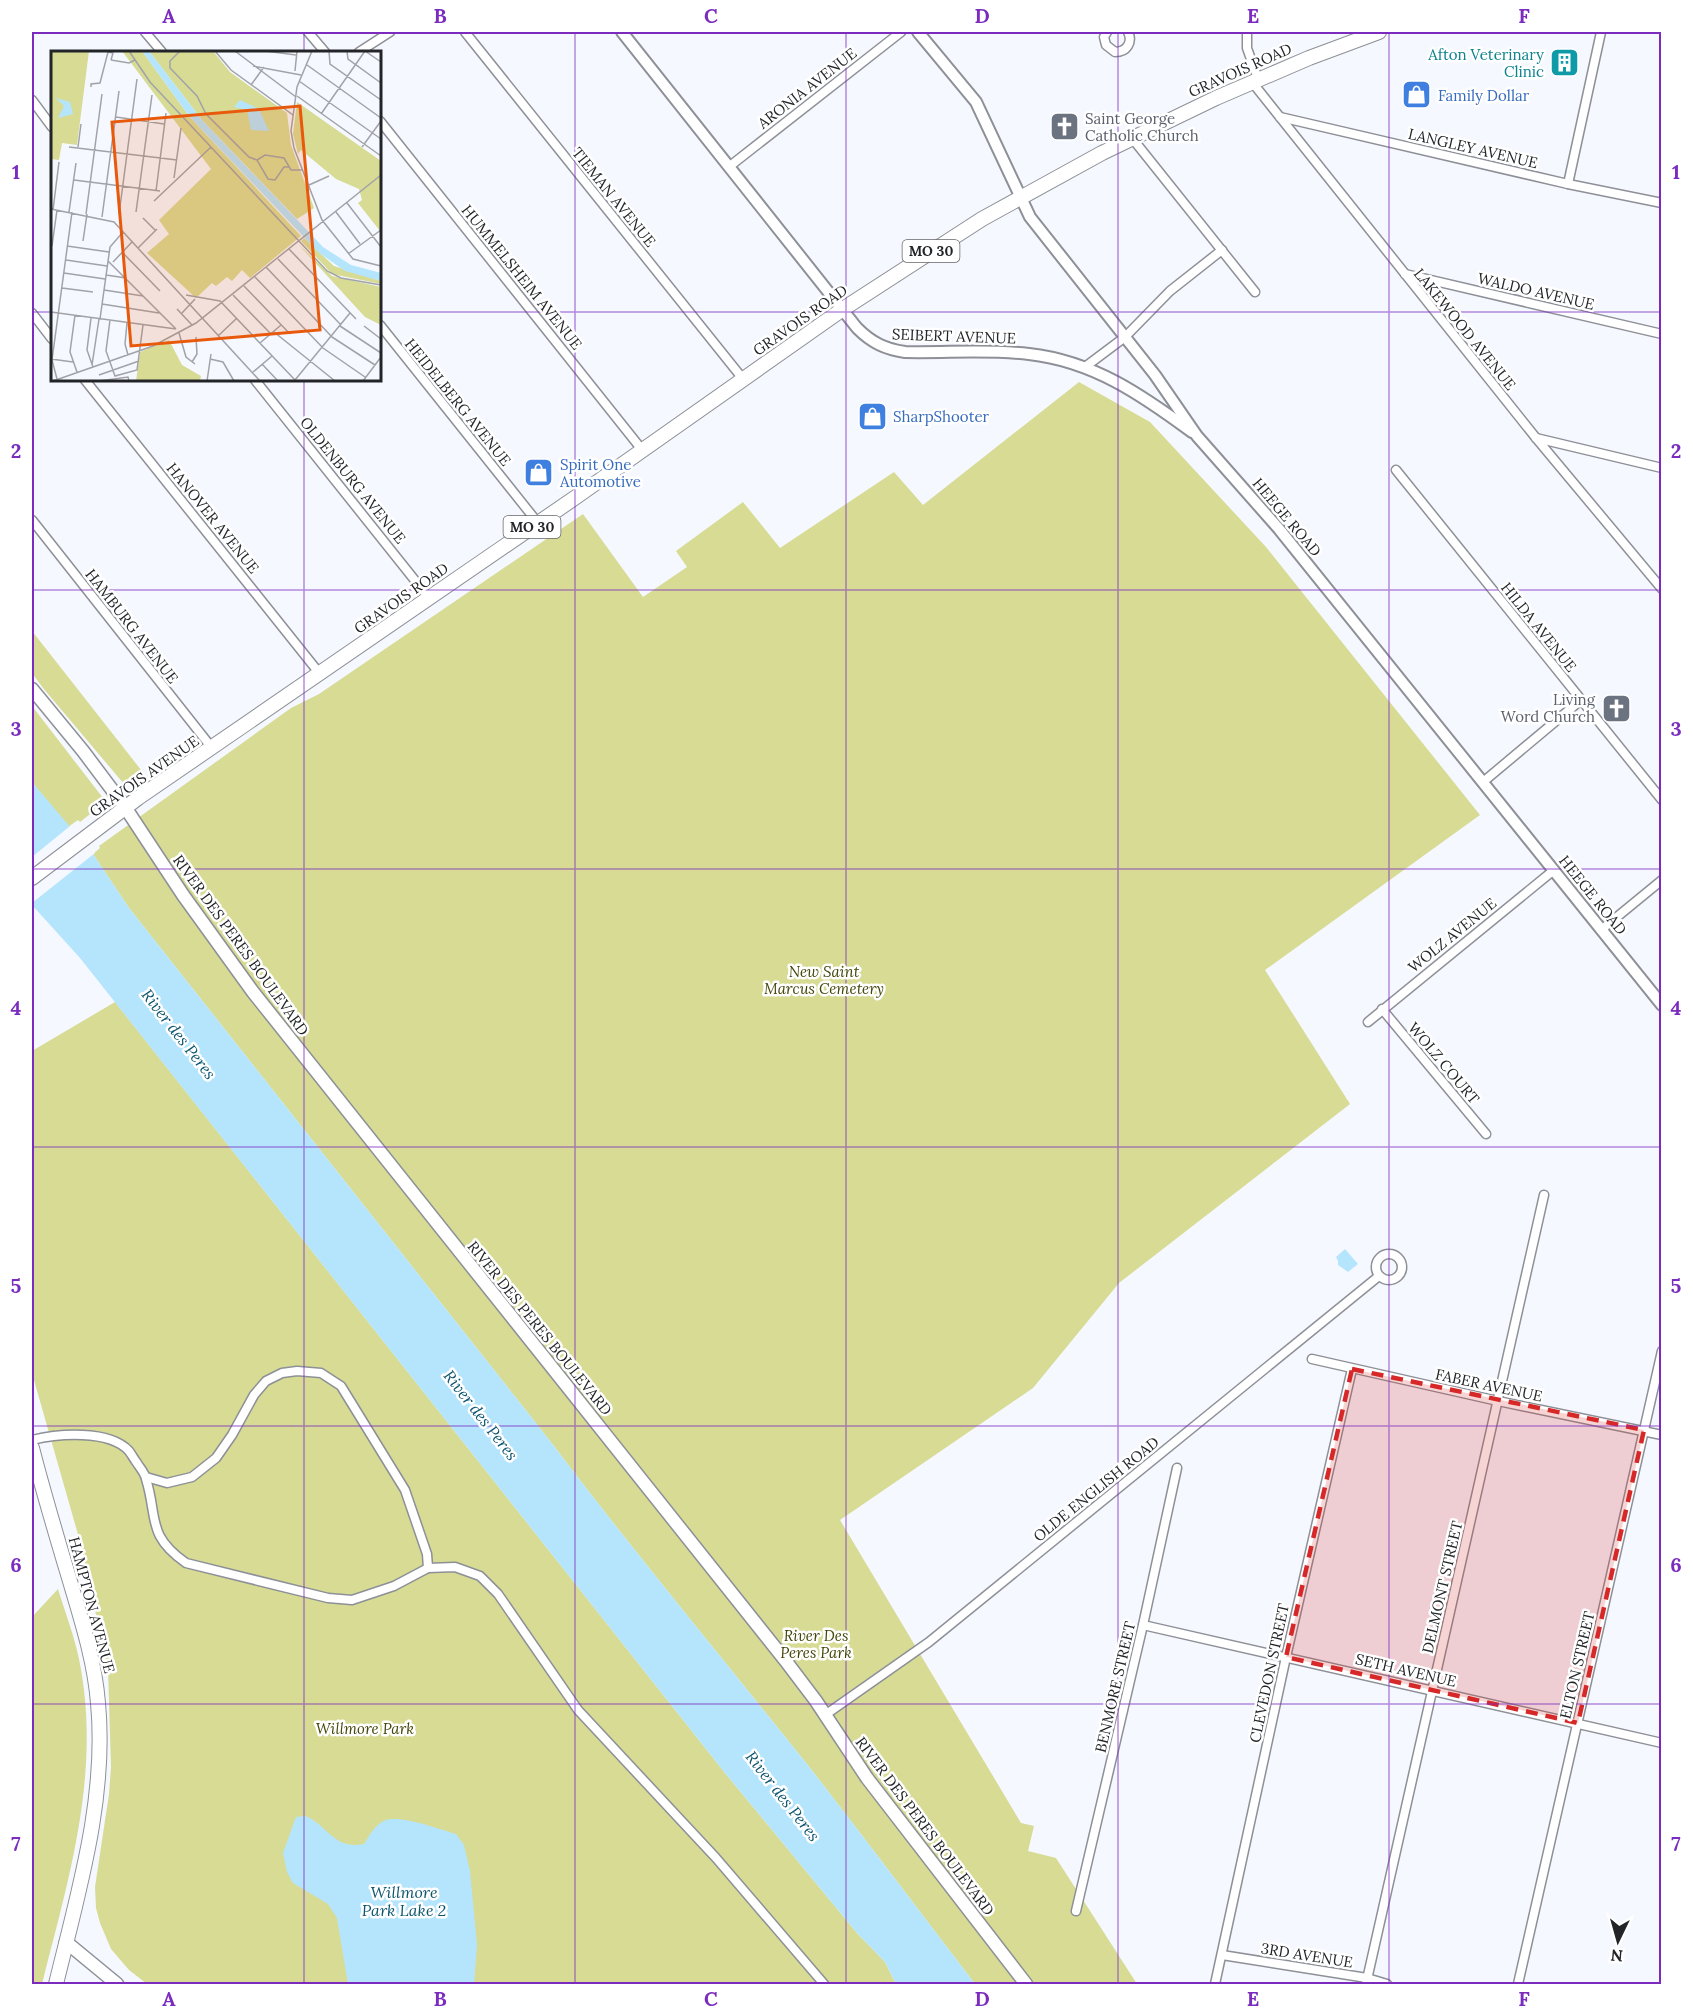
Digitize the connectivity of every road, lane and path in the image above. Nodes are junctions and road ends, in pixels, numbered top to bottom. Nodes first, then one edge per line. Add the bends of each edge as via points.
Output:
1 (145, 32) edge
2 (308, 32) edge
3 (390, 32) edge
4 (465, 32) edge
5 (622, 32) edge
6 (901, 32) edge
7 (918, 32) edge
8 (1105, 32) edge
9 (1128, 32) edge
10 (1246, 32) edge
11 (1379, 32) edge
12 (1601, 32) edge
13 (161, 51) edge
14 (324, 51) edge
15 (361, 51) edge
16 (1255, 81) junction
17 (32, 100) edge
18 (1279, 117) junction
19 (381, 122) edge
20 (51, 126) edge
21 (1132, 138) junction
22 (730, 166) junction
23 (1568, 184) junction
24 (1021, 196) junction
25 (1662, 203) edge
26 (1222, 250) junction
27 (1405, 274) junction
28 (1255, 292) dead end
29 (843, 309) junction
30 (32, 313) edge
31 (381, 326) edge
32 (1662, 334) edge
33 (1125, 337) junction
34 (51, 338) edge
35 (1085, 367) junction
36 (743, 379) junction
37 (86, 381) edge
38 (256, 381) edge
39 (1197, 436) junction
40 (1536, 438) junction
41 (643, 451) junction
42 (1662, 468) edge
43 (1396, 470) dead end
44 (32, 520) edge
45 (538, 523) junction
46 (1662, 589) edge
47 (429, 598) junction
48 (320, 674) junction
49 (32, 689) edge
50 (1581, 700) junction
51 (277, 703) joint
52 (212, 748) junction
53 (1483, 782) junction
54 (1662, 800) edge
55 (125, 807) junction
56 (1554, 870) junction
57 (32, 878) edge
58 (1662, 880) edge
59 (1601, 930) junction
60 (1662, 1005) edge
61 (1382, 1009) junction
62 (1368, 1022) dead end
63 (1486, 1134) dead end
64 (1544, 1195) dead end
65 (1378, 1276) dead end
66 (1662, 1351) edge
67 (1312, 1359) dead end
68 (1352, 1369) junction
69 (1498, 1401) junction
70 (1644, 1430) junction
71 (1662, 1434) edge
72 (32, 1440) edge
73 (32, 1448) edge
74 (1177, 1468) dead end
75 (146, 1477) junction
76 (428, 1568) junction
77 (1143, 1625) junction
78 (1286, 1657) junction
79 (1433, 1690) junction
80 (825, 1715) junction
81 (1578, 1723) junction
82 (1662, 1743) edge
83 (1077, 1911) dead end
84 (66, 1942) junction
85 (1222, 1955) junction
86 (1366, 1981) edge
87 (56, 1984) edge
88 (117, 1984) edge
89 (824, 1984) edge
90 (1026, 1984) edge
91 (1215, 1984) edge
92 (1387, 1984) edge
93 (1518, 1984) edge

1 - 13 street
2 - 14 street
3 - 15 street
4 - 36 street, TIEMAN AVENUE
5 - 22 street, SEIBERT AVENUE
6 - 22 street, ARONIA AVENUE
7 - 24 street, HEEGE ROAD via 976,102
8 - 9 street via 1108,48 1120,52 1130,44
10 - 16 street, LAKEWOOD AVENUE
11 - 16 main road, GRAVOIS ROAD / MO 30
12 - 23 street
16 - 18 street, LAKEWOOD AVENUE
16 - 21 main road, GRAVOIS ROAD / MO 30
17 - 20 street
18 - 23 street, LANGLEY AVENUE
18 - 27 street, LAKEWOOD AVENUE
19 - 41 street, HUMMELSHEIM AVENUE
21 - 24 main road, GRAVOIS ROAD / MO 30
21 - 26 street
22 - 29 street, SEIBERT AVENUE
23 - 25 street, LANGLEY AVENUE
24 - 29 main road, GRAVOIS ROAD / MO 30
24 - 33 street, HEEGE ROAD via 1030,217
26 - 28 street
26 - 33 street via 1170,291
27 - 32 street, WALDO AVENUE
27 - 40 street, LAKEWOOD AVENUE
29 - 35 street, SEIBERT AVENUE via 874,343 891,350 1029,354
29 - 36 main road, GRAVOIS ROAD / MO 30
30 - 34 street
31 - 45 street, HEIDELBERG AVENUE
33 - 35 street
33 - 39 street, HEEGE ROAD
35 - 39 street, SEIBERT AVENUE via 1137,393
36 - 41 main road, GRAVOIS ROAD / MO 30
37 - 48 street, HANOVER AVENUE
38 - 47 street, OLDENBURG AVENUE
39 - 53 street, HEEGE ROAD via 1279,529
40 - 42 street
40 - 46 street, LAKEWOOD AVENUE
41 - 45 main road, GRAVOIS ROAD / MO 30
43 - 50 street, HILDA AVENUE
44 - 52 street, HAMBURG AVENUE
45 - 47 main road, GRAVOIS ROAD / MO 30
47 - 48 main road, GRAVOIS ROAD / MO 30
48 - 51 main road, GRAVOIS ROAD / MO 30
49 - 55 main road, RIVER DES PERES BOULEVARD
50 - 53 street
50 - 54 street, HILDA AVENUE
51 - 52 main road, GRAVOIS AVENUE / MO 30
52 - 55 main road, GRAVOIS AVENUE / MO 30
53 - 56 street, HEEGE ROAD
55 - 57 main road, GRAVOIS AVENUE / MO 30
55 - 80 main road, RIVER DES PERES BOULEVARD via 253,992 779,1651
56 - 59 street, HEEGE ROAD
56 - 61 street, WOLZ AVENUE
58 - 59 street
59 - 60 street, HEEGE ROAD
61 - 62 street, WOLZ AVENUE
61 - 63 street, WOLZ COURT
64 - 69 street, DELMONT STREET
65 - 80 street, OLDE ENGLISH ROAD via 929,1642
66 - 70 street, ELTON STREET
67 - 68 street, FABER AVENUE
68 - 69 street, FABER AVENUE
68 - 78 street, CLEVEDON STREET
69 - 70 street, FABER AVENUE
69 - 79 street, DELMONT STREET
70 - 71 street, FABER AVENUE
70 - 81 street, ELTON STREET
72 - 75 street via 83,1434 106,1439 128,1450
73 - 84 main road, HAMPTON AVENUE via 87,1641 98,1701 96,1798
74 - 77 street, BENMORE STREET
75 - 76 street via 155,1526 164,1543 186,1563 328,1598 352,1600 394,1586
75 - 76 street via 167,1483 192,1477 216,1458 266,1382 282,1373 321,1373 341,1386 405,1490 427,1554
76 - 89 street via 455,1567 480,1576 498,1594 578,1710 716,1858
77 - 78 street, SETH AVENUE
77 - 83 street, BENMORE STREET
78 - 79 street, SETH AVENUE
78 - 85 street, CLEVEDON STREET
79 - 81 street, SETH AVENUE
79 - 86 street, DELMONT STREET
80 - 90 main road, RIVER DES PERES BOULEVARD via 879,1794
81 - 82 street, SETH AVENUE
81 - 93 street, ELTON STREET
84 - 87 main road, HAMPTON AVENUE
84 - 88 main road
85 - 86 street, 3RD AVENUE
85 - 91 street, CLEVEDON STREET
86 - 92 street, 3RD AVENUE

